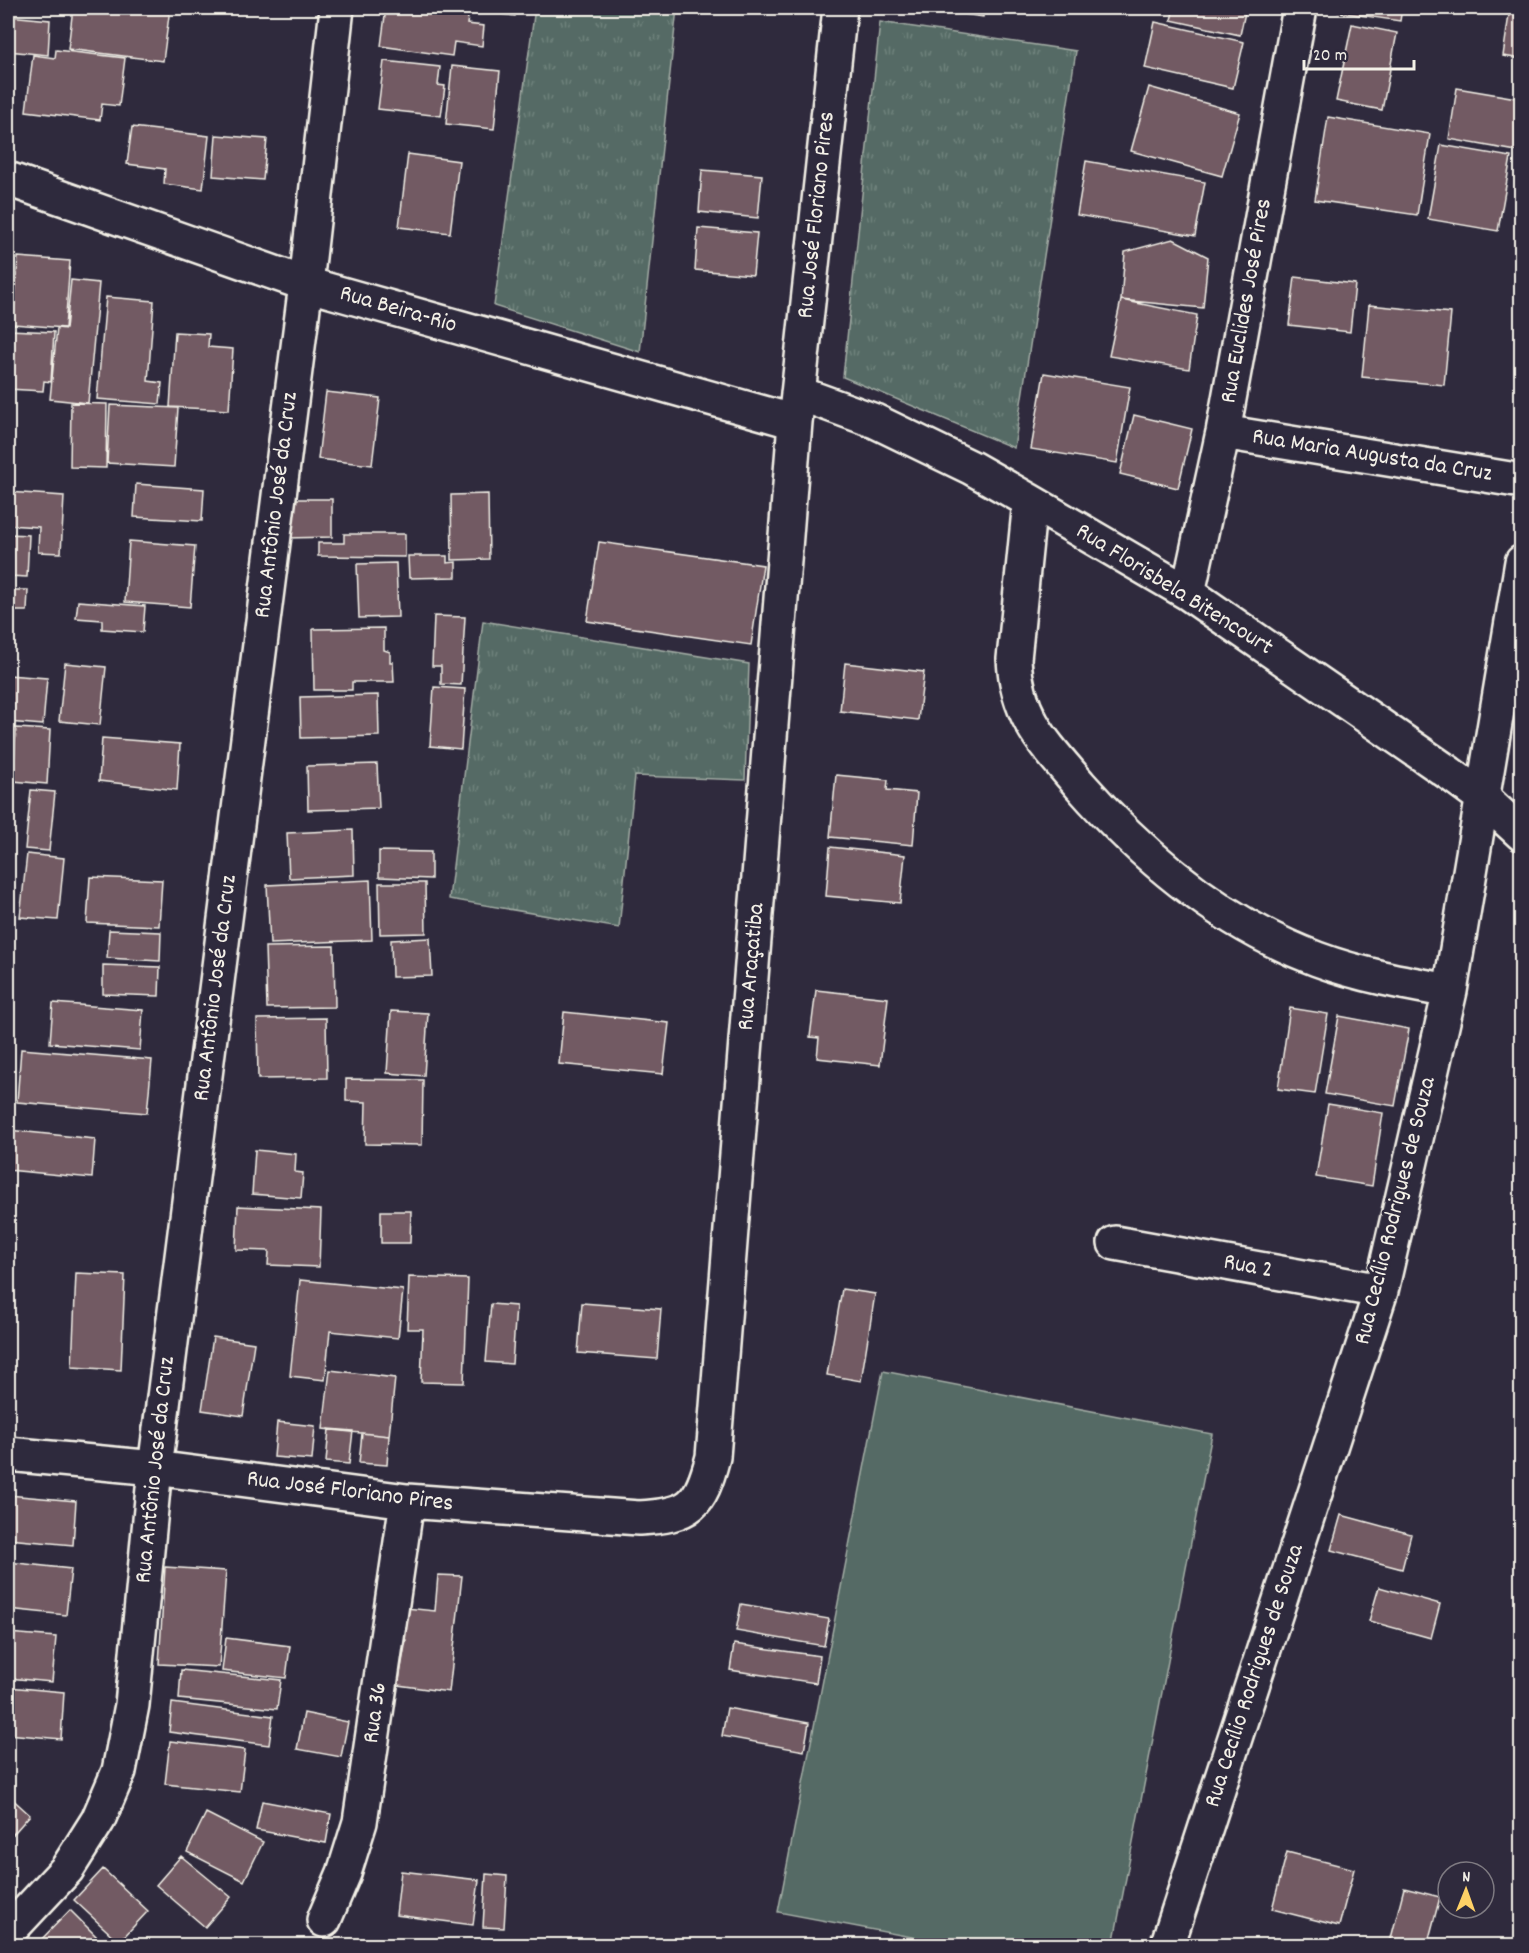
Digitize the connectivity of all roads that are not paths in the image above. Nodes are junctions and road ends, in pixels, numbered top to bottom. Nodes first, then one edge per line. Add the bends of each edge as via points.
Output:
1 (337, 8) edge
2 (840, 8) edge
3 (1300, 8) edge
4 (8, 179) edge
5 (306, 284) junction
6 (797, 408) junction
7 (1223, 432) junction
8 (1521, 481) edge
9 (1030, 501) junction
10 (1521, 562) edge
11 (1188, 593) junction
12 (1483, 798) junction
13 (1521, 834) edge
14 (1450, 991) junction
15 (1115, 1243) dead end
16 (1381, 1291) junction
17 (8, 1454) edge
18 (155, 1468) junction
19 (407, 1501) junction
20 (692, 1506) joint
21 (324, 1920) dead end
22 (8, 1932) edge
23 (1167, 1946) edge

1 - 5 street, Rua Antônio José da Cruz
2 - 6 street, Rua José Floriano Pires
3 - 7 street, Rua Euclides José Pires
4 - 5 street, Rua Beira-Rio
5 - 6 street, Rua Beira-Rio
5 - 18 street, Rua Antônio José da Cruz
6 - 9 street, Rua Florisbela Bitencourt via 875,421
6 - 20 street, Rua Araçatiba via 713,1457 706,1485
7 - 8 street, Rua Maria Augusta da Cruz
7 - 11 street, Rua Euclides José Pires
9 - 11 street, Rua Florisbela Bitencourt
9 - 14 street via 1015,682 1022,707 1066,769 1152,858 1226,914 1316,958 1356,971
10 - 12 street, Rua Cecílio Rodrigues de Souza
11 - 12 street, Rua Florisbela Bitencourt
12 - 13 street, Rua Florisbela Bitencourt
12 - 14 street, Rua Cecílio Rodrigues de Souza
14 - 16 street, Rua Cecílio Rodrigues de Souza
15 - 16 street, Rua 2
16 - 23 street, Rua Cecílio Rodrigues de Souza
17 - 18 street, Rua José Floriano Pires
18 - 19 street, Rua José Floriano Pires
18 - 22 street, Rua Antônio José da Cruz via 132,1705 119,1771 98,1820 67,1869
19 - 20 street, Rua José Floriano Pires via 639,1518 667,1516
19 - 21 street, Rua 36 via 360,1822

